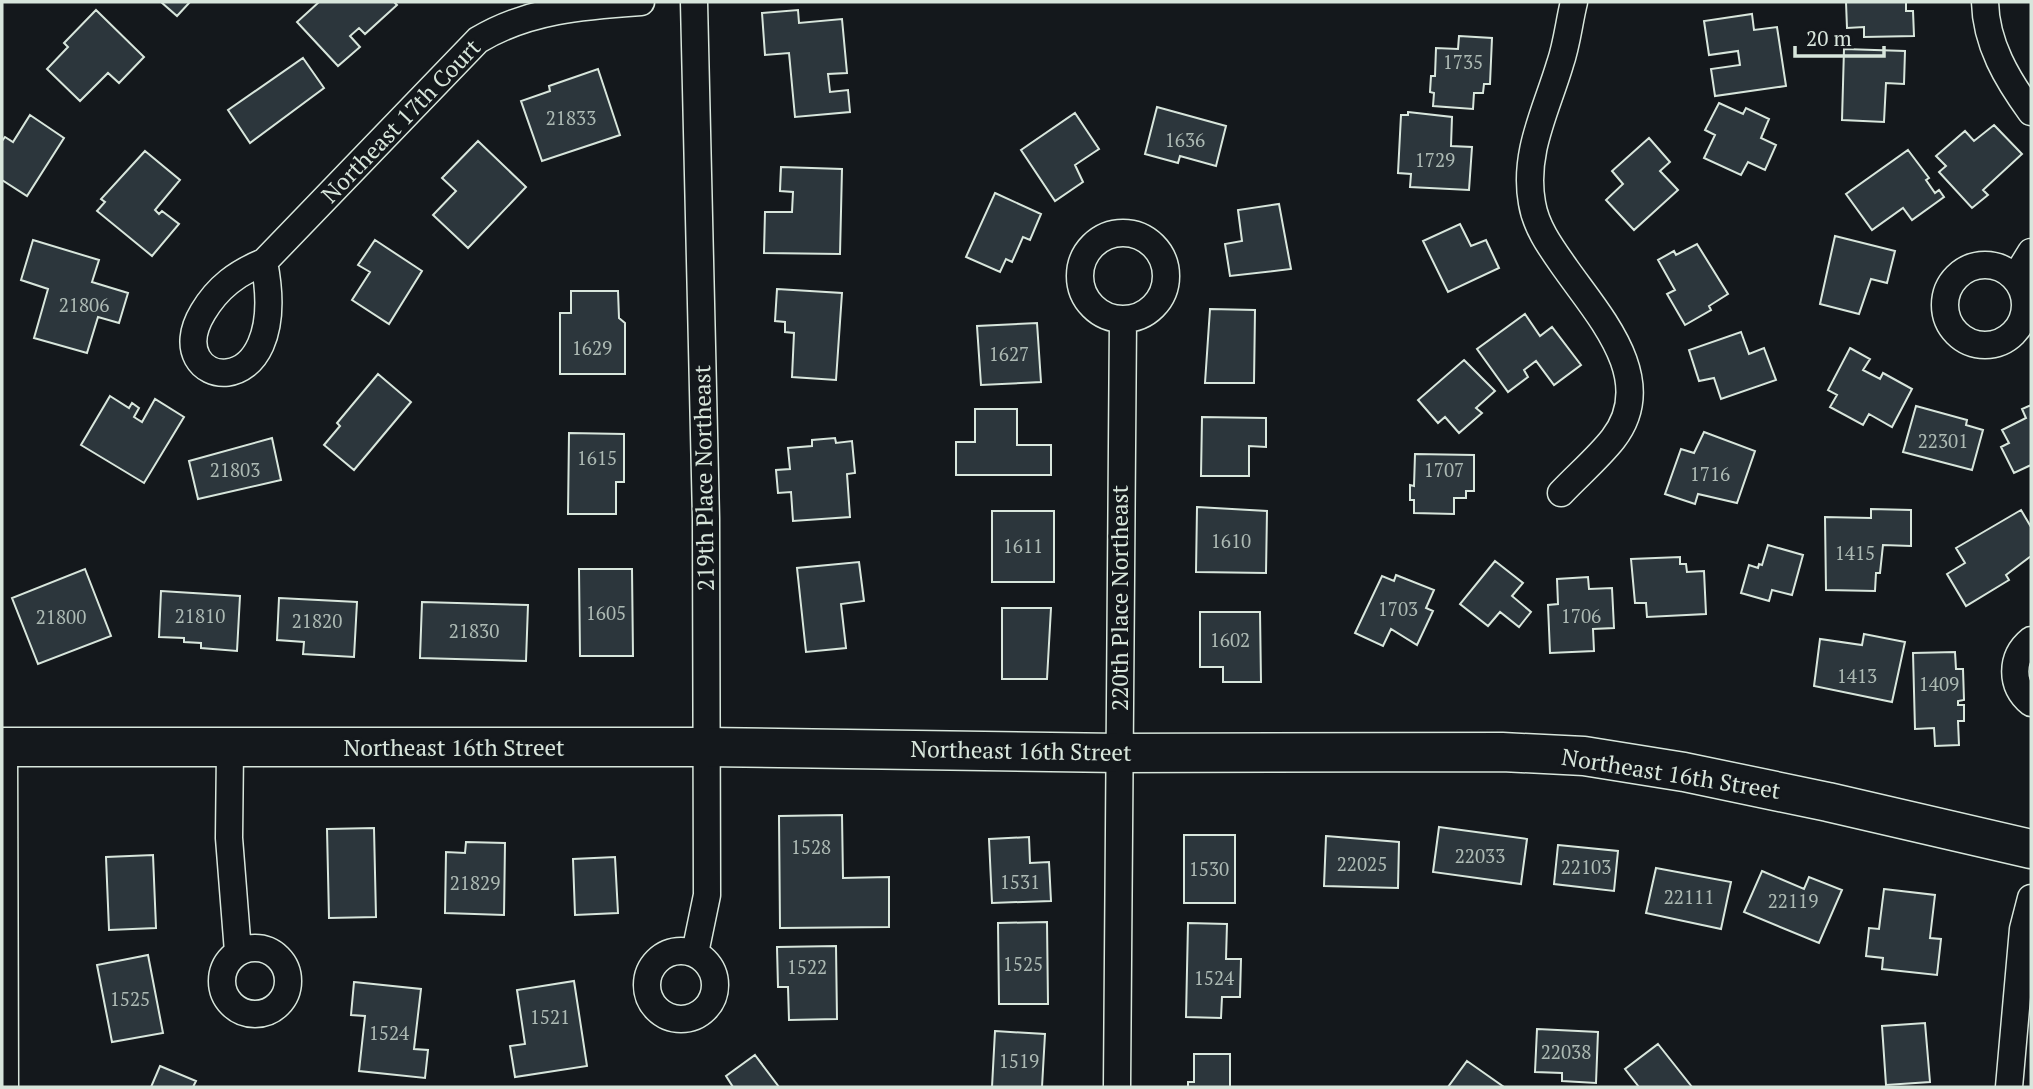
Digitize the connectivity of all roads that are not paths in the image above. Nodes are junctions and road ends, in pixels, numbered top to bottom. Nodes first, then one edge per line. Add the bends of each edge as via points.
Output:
1 (641, 2) edge
2 (694, 2) edge
3 (1574, 2) edge
4 (1985, 2) edge
5 (2031, 112) edge
6 (2031, 252) edge
7 (264, 262) dead end
8 (2015, 278) dead end
9 (1123, 319) dead end
10 (1561, 493) dead end
11 (2031, 640) edge
12 (2031, 703) edge
13 (3, 747) edge
14 (706, 747) junction
15 (230, 749) junction
16 (1119, 753) junction
17 (2031, 849) edge
18 (2031, 898) edge
19 (238, 952) dead end
20 (695, 953) dead end
21 (5, 1087) edge
22 (1117, 1087) edge
23 (2010, 1087) edge

1 - 7 street, Northeast 17th Court via 536,14 478,40
2 - 14 street, 219th Place Northeast via 706,519
3 - 10 street via 1561,62 1532,145 1532,207 1543,236 1619,345 1628,368 1629,392 1625,419 1614,439
4 - 5 street via 1993,46 2011,85
6 - 8 street
9 - 16 street, 220th Place Northeast
11 - 12 street via 2015,664 2020,691
13 - 15 street, Northeast 16th Street
13 - 21 street
14 - 15 street, Northeast 16th Street
14 - 16 street, Northeast 16th Street
14 - 20 street, 219th Place Northeast via 707,895
15 - 19 street via 229,838
16 - 17 street, Northeast 16th Street via 1584,756 1684,772
16 - 22 street, 220th Place Northeast
18 - 23 street via 2022,929

